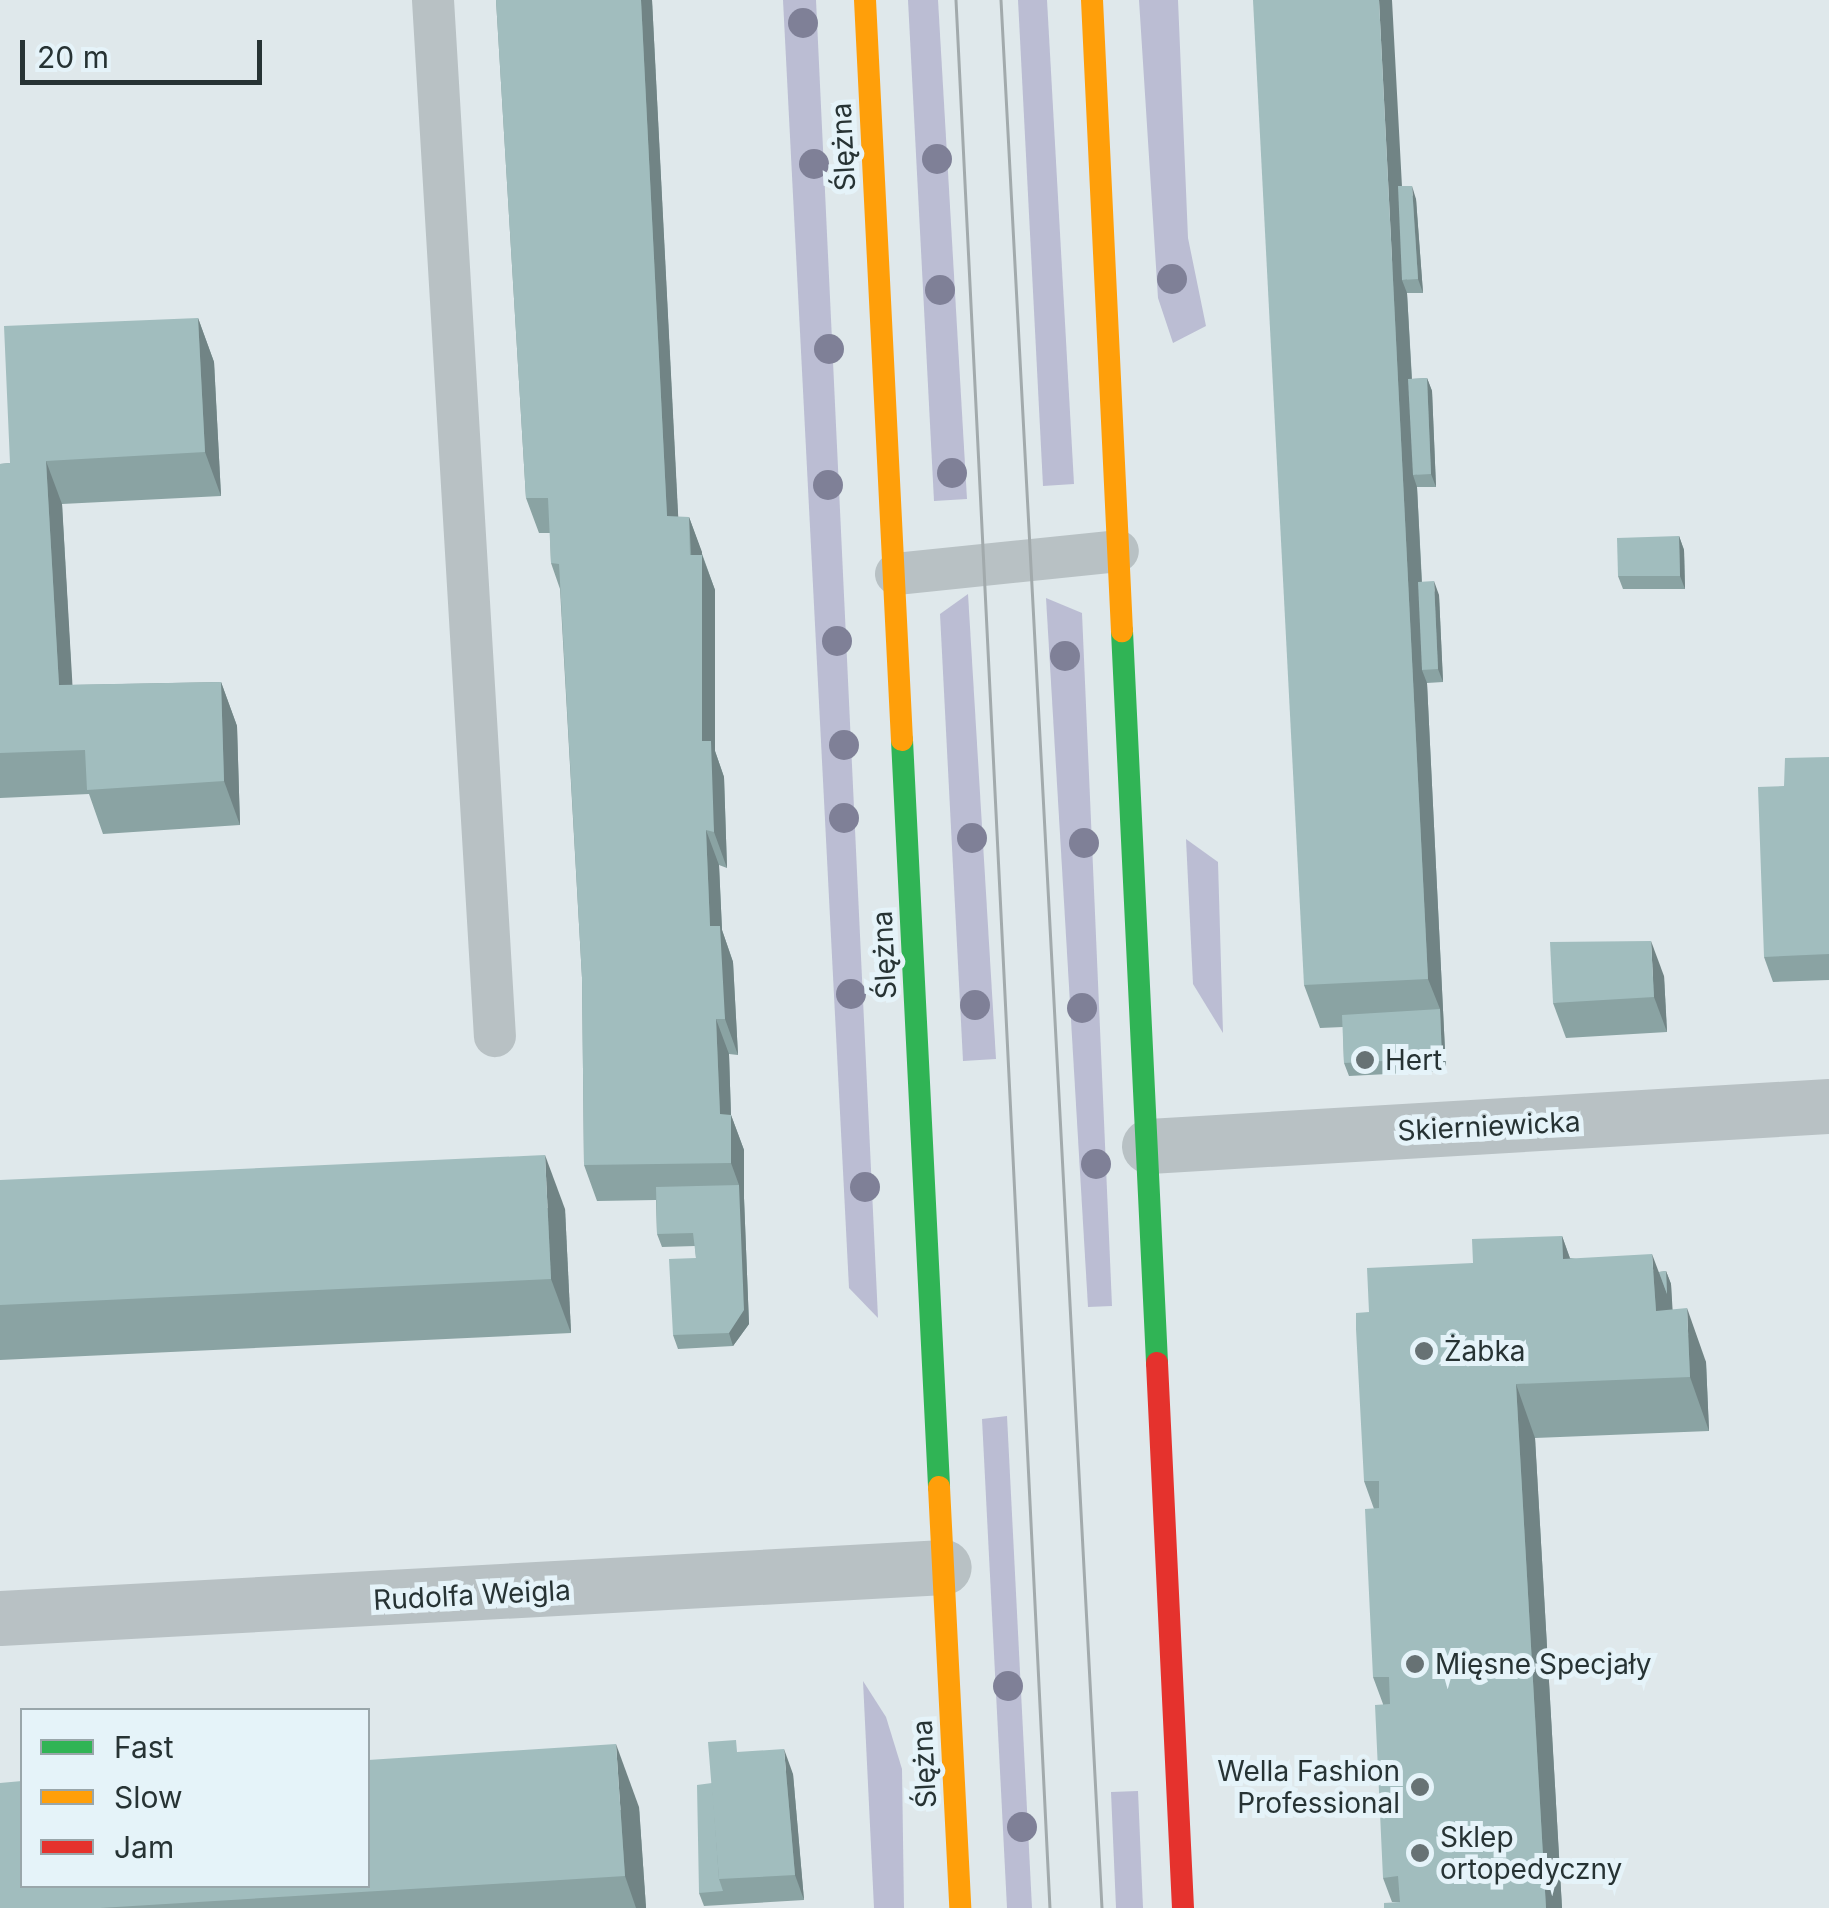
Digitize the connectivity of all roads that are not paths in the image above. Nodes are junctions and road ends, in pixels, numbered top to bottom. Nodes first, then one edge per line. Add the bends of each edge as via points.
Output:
1 (434, 0) edge
2 (865, 0) edge
3 (1092, 0) edge
4 (1118, 551) junction
5 (896, 574) junction
6 (495, 1036) dead end
7 (1829, 1106) edge
8 (1148, 1146) junction
9 (944, 1567) junction
10 (0, 1618) edge
11 (960, 1908) edge
12 (1184, 1908) edge

1 - 6 lane
2 - 5 main road, Ślężna
3 - 4 main road
4 - 5 lane
4 - 8 main road
5 - 9 main road, Ślężna
7 - 8 street, Skierniewicka
8 - 12 main road
9 - 10 street, Rudolfa Weigla
9 - 11 main road, Ślężna

